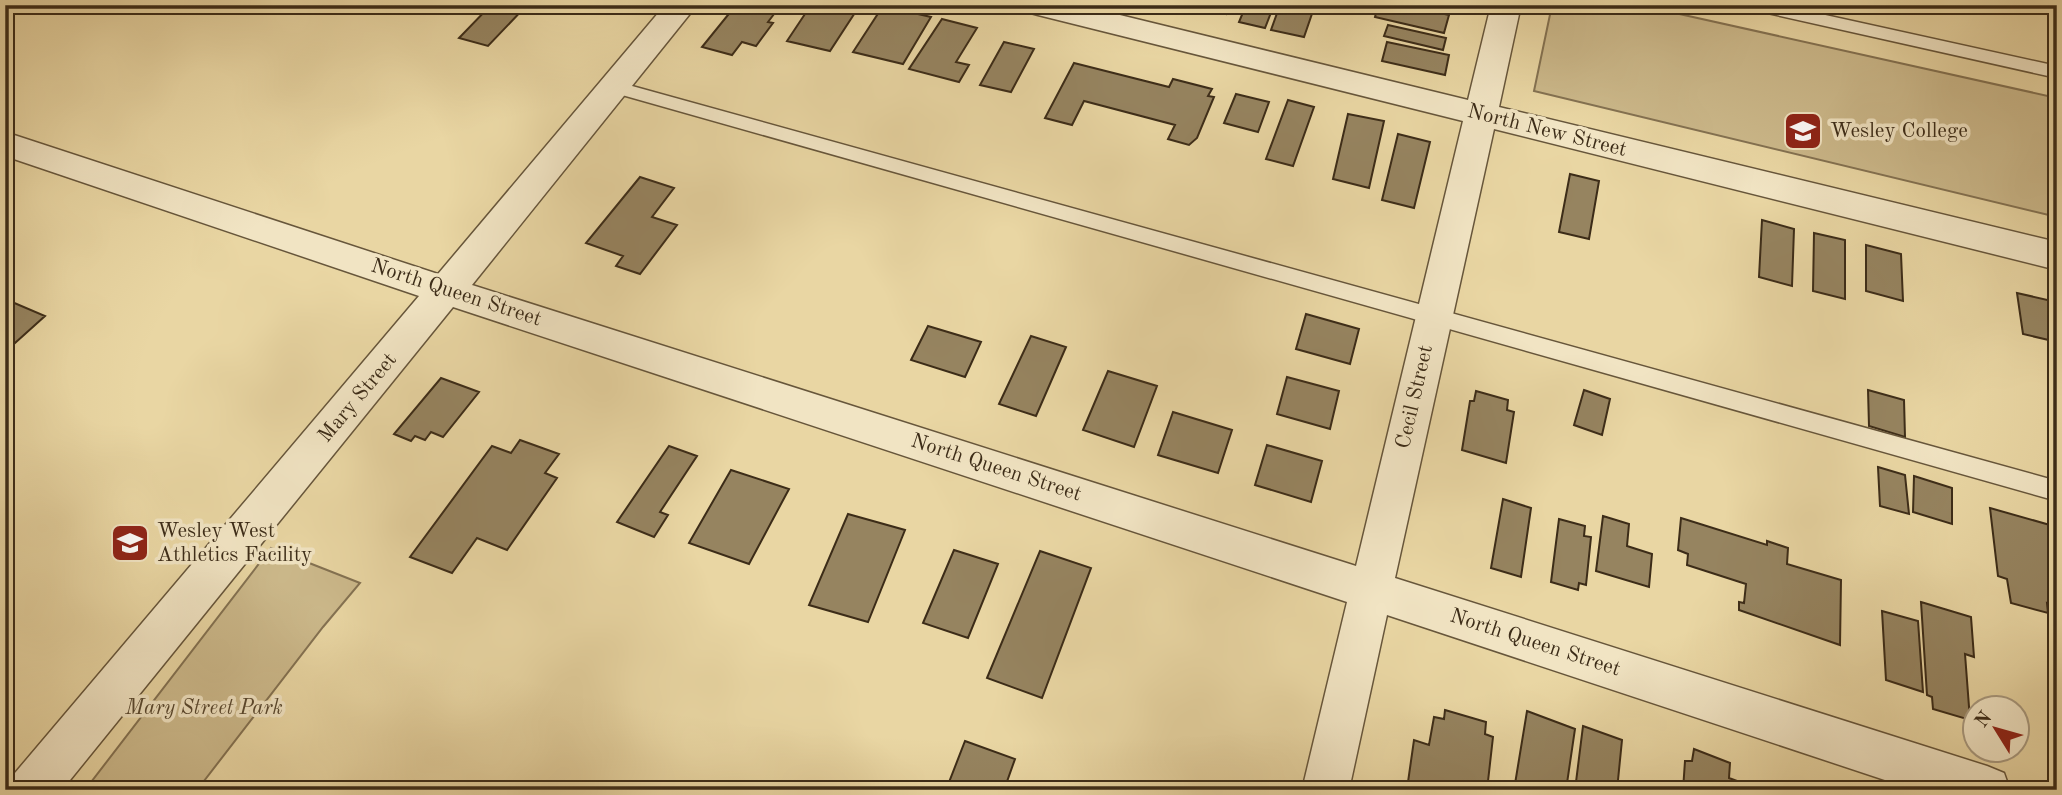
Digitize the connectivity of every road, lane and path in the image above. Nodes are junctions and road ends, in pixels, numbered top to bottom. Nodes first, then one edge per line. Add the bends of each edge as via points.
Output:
1 (682, 5) edge
2 (1038, 5) edge
3 (1506, 5) edge
4 (1754, 5) edge
5 (2057, 72) edge
6 (614, 87) junction
7 (1481, 115) junction
8 (5, 144) edge
9 (2057, 256) edge
10 (447, 291) junction
11 (1434, 316) junction
12 (2057, 491) edge
13 (1371, 590) junction
14 (32, 790) edge
15 (1325, 790) edge
16 (1987, 790) edge

1 - 6 street, Mary Street
2 - 7 street, North New Street
3 - 7 street, Cecil Street
4 - 5 lane
6 - 10 street, Mary Street
6 - 11 lane
7 - 9 street, North New Street
7 - 11 street, Cecil Street
8 - 10 street, North Queen Street
10 - 13 street, North Queen Street
10 - 14 street, Mary Street
11 - 12 lane
11 - 13 street, Cecil Street
13 - 15 street, Cecil Street
13 - 16 street, North Queen Street

